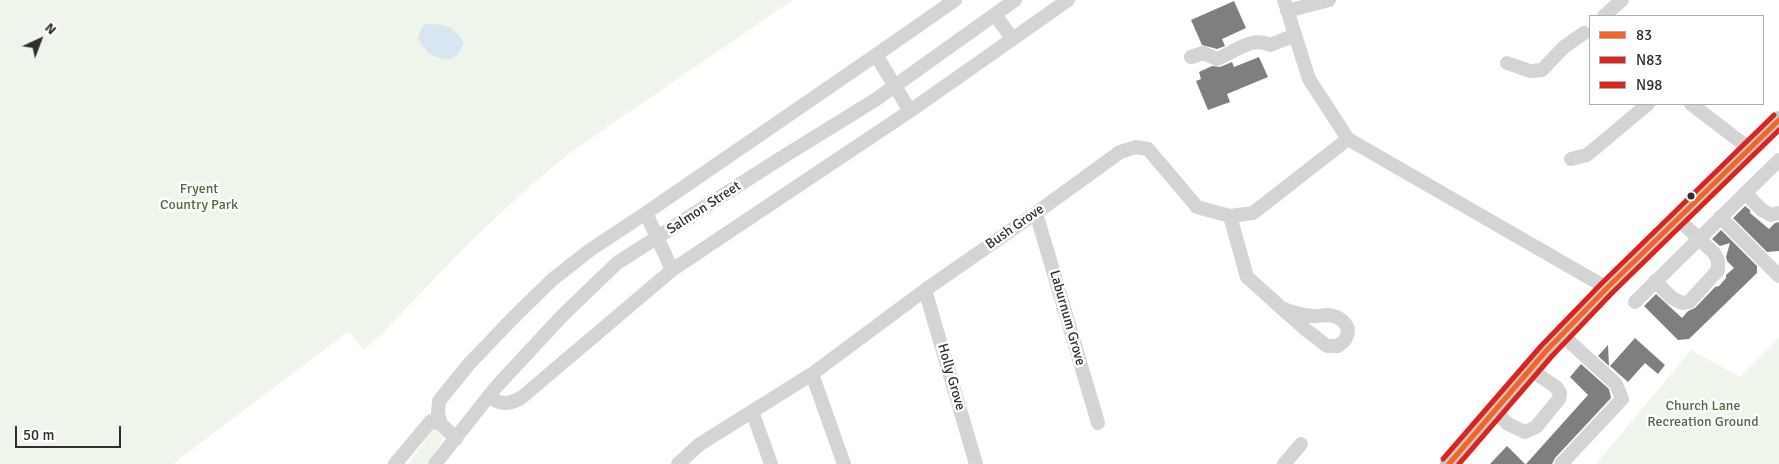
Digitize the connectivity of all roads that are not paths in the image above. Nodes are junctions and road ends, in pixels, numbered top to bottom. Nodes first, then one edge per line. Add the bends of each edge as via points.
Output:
1 (956, 0) edge
2 (1015, 0) edge
3 (1068, 0) edge
4 (1329, 0) edge
5 (1622, 0) edge
6 (1285, 6) edge
7 (1605, 15) edge
8 (995, 16) junction
9 (1588, 33) edge
10 (1295, 36) junction
11 (1012, 38) junction
12 (876, 55) junction
13 (1191, 57) dead end
14 (1506, 63) dead end
15 (895, 86) junction
16 (1647, 105) edge
17 (1692, 105) edge
18 (910, 111) junction
19 (1779, 120) edge
20 (1348, 139) junction
21 (1750, 149) junction
22 (1571, 159) dead end
23 (1779, 160) edge
24 (1745, 193) junction
25 (646, 213) junction
26 (1036, 213) junction
27 (1779, 213) edge
28 (1230, 216) junction
29 (1720, 216) junction
30 (1678, 219) junction
31 (658, 238) junction
32 (1698, 238) junction
33 (672, 270) junction
34 (1779, 276) edge
35 (1656, 281) junction
36 (1607, 288) junction
37 (926, 290) junction
38 (1635, 302) dead end
39 (1281, 308) dead end
40 (1562, 335) junction
41 (1531, 370) junction
42 (812, 374) junction
43 (489, 396) junction
44 (752, 411) junction
45 (1495, 412) junction
46 (1098, 423) dead end
47 (441, 424) junction
48 (456, 439) junction
49 (1301, 444) dead end
50 (1452, 463) edge
51 (395, 464) edge
52 (435, 464) edge
53 (678, 464) edge
54 (771, 464) edge
55 (844, 464) edge
56 (976, 464) edge
57 (1284, 464) edge
58 (1561, 464) edge

1 - 12 street
2 - 8 street, Salmon Street
3 - 11 street
4 - 6 street
5 - 7 street
6 - 10 street
8 - 11 street
8 - 15 street, Salmon Street
9 - 14 street via 1564,47 1542,70 1530,71
10 - 13 street via 1270,45 1263,41 1254,42 1217,59 1203,53
10 - 20 street via 1309,78
11 - 18 street
12 - 15 street
12 - 25 street
15 - 18 street
15 - 31 street, Salmon Street
16 - 22 street via 1587,155
17 - 21 street
18 - 33 street
19 - 21 main road
20 - 28 street, Bush Grove via 1253,213
20 - 36 street
21 - 30 main road
23 - 24 street
24 - 27 street via 1762,210 1771,215
24 - 29 street
25 - 31 street
25 - 47 street via 552,279 469,364 439,402
26 - 28 street, Bush Grove via 1120,152 1136,147 1148,149 1197,207
26 - 37 street, Bush Grove
26 - 46 street, Laburnum Grove
28 - 39 street via 1247,277
29 - 32 street
29 - 34 street
30 - 32 street
30 - 36 main road
31 - 33 street
31 - 43 street, Salmon Street via 617,264 562,316
32 - 35 street
32 - 35 street via 1714,253 1718,270 1689,302 1682,303 1672,298
33 - 43 street via 521,398 503,404
35 - 38 street
36 - 40 main road
37 - 42 street, Bush Grove
37 - 56 street, Holly Grove
40 - 41 main road
40 - 58 street via 1616,384 1622,399
41 - 45 main road
41 - 45 street via 1556,386 1560,393 1548,413 1525,432 1508,424
42 - 44 street, Bush Grove
42 - 55 street
43 - 48 street, Salmon Street
44 - 53 street, Bush Grove via 700,444
44 - 54 street
45 - 50 main road
47 - 48 street
47 - 51 street via 431,421
48 - 52 street, Salmon Street
49 - 57 street

